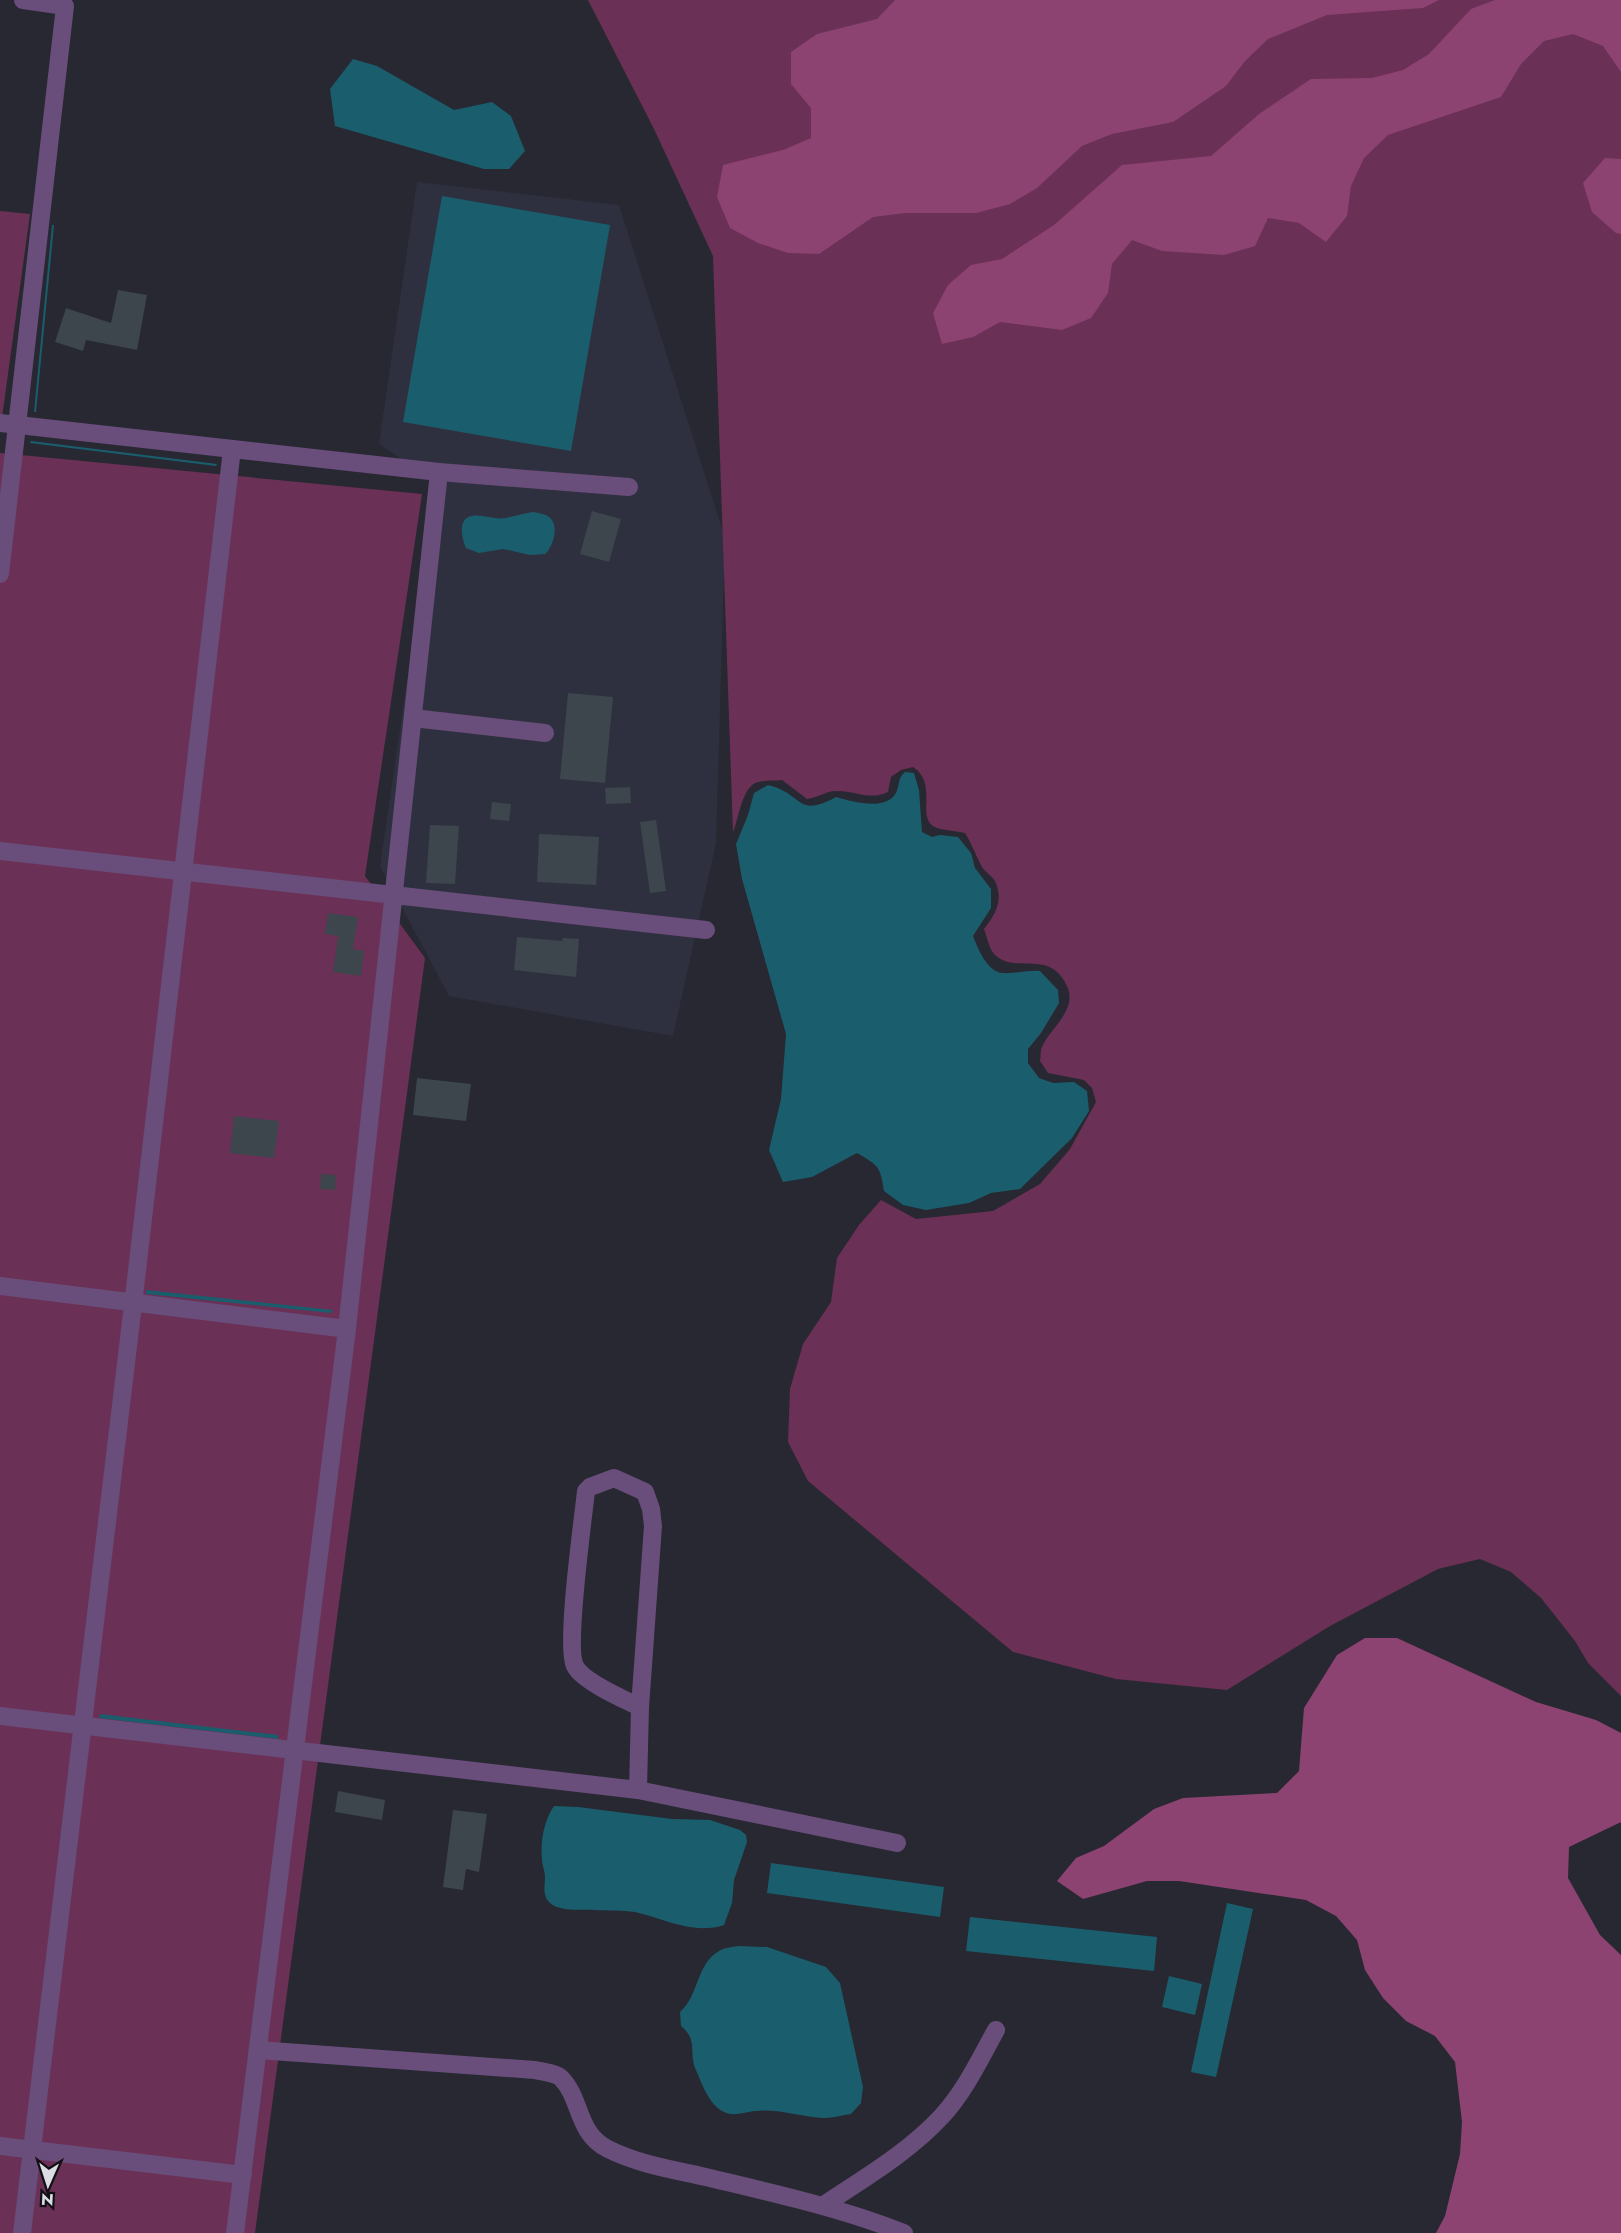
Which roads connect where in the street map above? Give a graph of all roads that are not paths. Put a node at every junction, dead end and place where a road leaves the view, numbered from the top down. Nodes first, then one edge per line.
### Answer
1 (23, 0) edge
2 (8, 424) edge
3 (231, 449) junction
4 (439, 472) junction
5 (629, 488) dead end
6 (0, 574) edge
7 (413, 718) junction
8 (545, 733) dead end
9 (0, 851) edge
10 (183, 872) junction
11 (394, 895) junction
12 (706, 930) dead end
13 (0, 1286) edge
14 (133, 1303) junction
15 (347, 1329) junction
16 (640, 1707) junction
17 (0, 1716) edge
18 (82, 1726) junction
19 (295, 1751) junction
20 (638, 1790) junction
21 (897, 1843) dead end
22 (996, 2030) dead end
23 (258, 2050) junction
24 (0, 2146) edge
25 (32, 2150) junction
26 (243, 2175) junction
27 (824, 2205) junction
28 (22, 2233) edge
29 (235, 2233) edge
30 (904, 2233) edge

1 - 2 street
2 - 3 street
2 - 6 street
3 - 4 street
3 - 10 street
4 - 5 street
4 - 7 street
7 - 8 street
7 - 11 street
9 - 10 street
10 - 11 street
10 - 14 street
11 - 12 street
11 - 15 street
13 - 14 street
14 - 15 street
14 - 18 street
15 - 19 street
16 - 16 street
16 - 20 street
17 - 18 street
18 - 19 street
18 - 25 street
19 - 20 street
19 - 23 street
20 - 21 street
22 - 27 street
23 - 26 street
23 - 27 street
24 - 25 street
25 - 26 street
25 - 28 street
26 - 29 street
27 - 30 street

